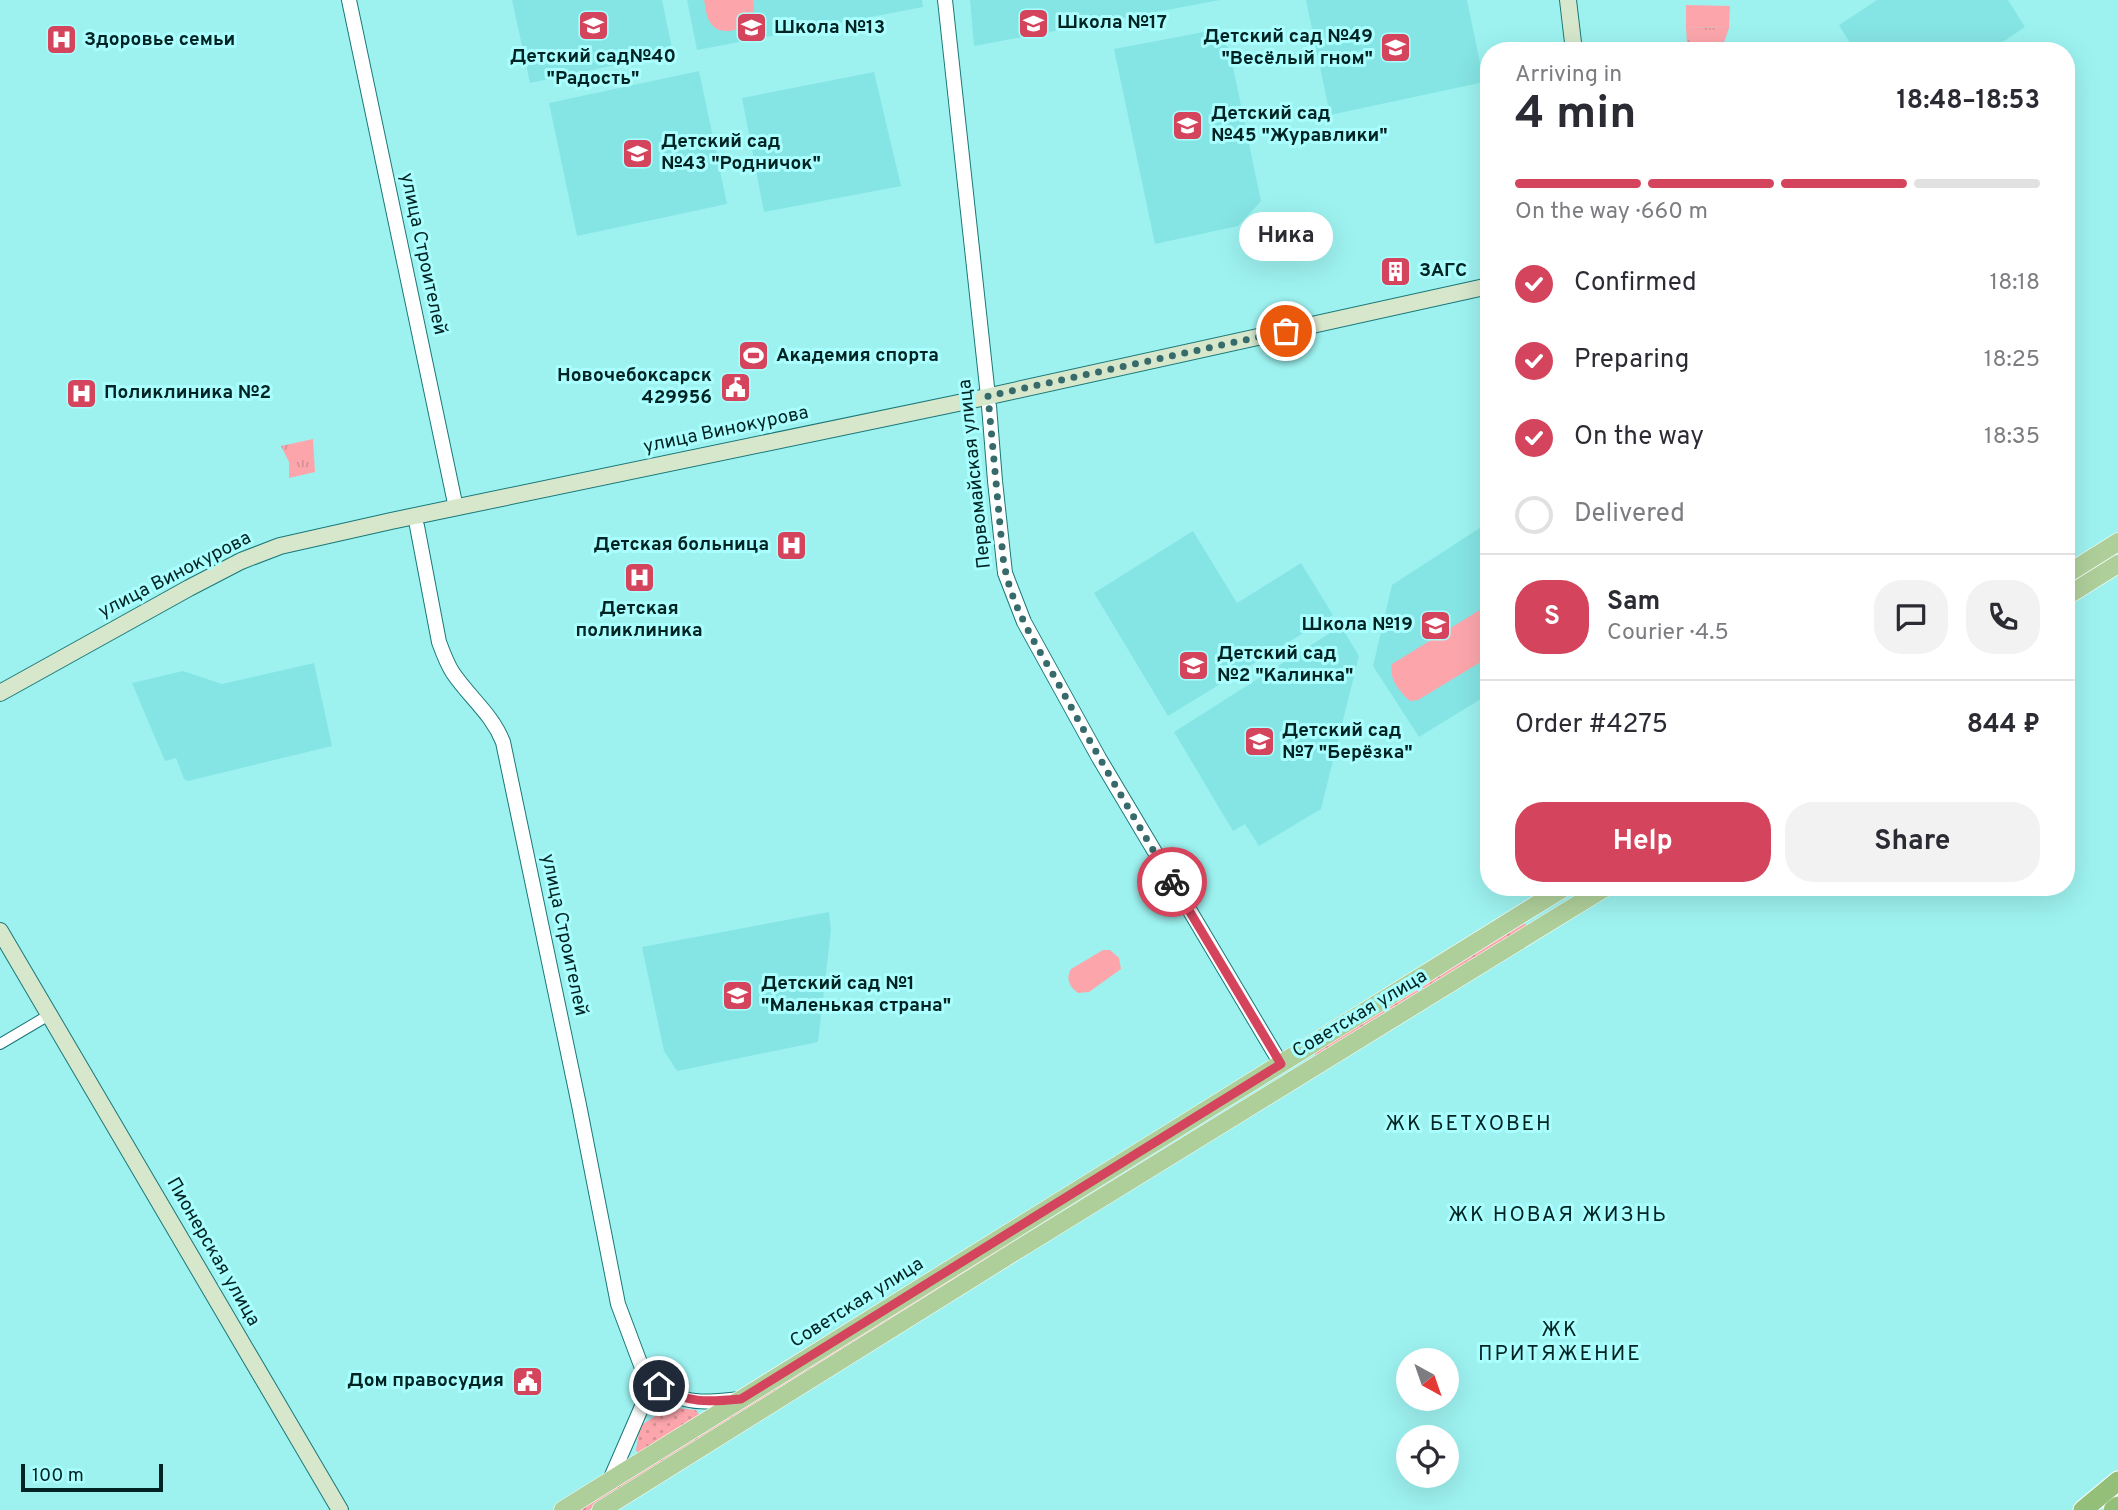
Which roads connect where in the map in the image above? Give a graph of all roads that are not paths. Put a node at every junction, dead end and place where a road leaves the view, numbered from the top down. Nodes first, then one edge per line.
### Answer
1 (349, 0) edge
2 (945, 0) edge
3 (1559, 0) edge
4 (1568, 0) edge
5 (1563, 42) edge
6 (1573, 42) edge
7 (1480, 289) edge
8 (1480, 298) edge
9 (1440, 302) junction
10 (989, 401) junction
11 (457, 512) junction
12 (416, 521) junction
13 (2118, 542) edge
14 (2118, 564) edge
15 (2075, 569) edge
16 (2075, 591) edge
17 (102, 642) junction
18 (0, 693) edge
19 (0, 704) edge
20 (1551, 896) edge
21 (1592, 896) edge
22 (1527, 911) junction
23 (1539, 929) junction
24 (0, 931) edge
25 (50, 1015) junction
26 (0, 1044) edge
27 (1281, 1064) junction
28 (1291, 1081) junction
29 (1012, 1230) junction
30 (1023, 1247) junction
31 (642, 1368) junction
32 (741, 1399) junction
33 (611, 1480) junction
34 (2118, 1481) edge
35 (2118, 1506) edge
36 (340, 1510) edge
37 (563, 1510) edge
38 (601, 1510) edge
39 (2083, 1510) edge
40 (2113, 1510) edge

1 - 11 street, улица Строителей
2 - 10 street, Первомайская улица
3 - 5 main road
4 - 6 main road
7 - 9 main road, улица Винокурова
8 - 9 main road, улица Винокурова
9 - 10 main road, улица Винокурова
10 - 11 main road, улица Винокурова
10 - 27 street, Первомайская улица
11 - 12 main road, улица Винокурова
12 - 17 main road, улица Винокурова
12 - 31 street, улица Строителей
13 - 15 main road
14 - 16 main road
17 - 18 main road, улица Винокурова
17 - 19 main road, улица Винокурова
20 - 22 main road, Советская улица
21 - 23 main road, Советская улица
22 - 23 main road
22 - 27 main road, Советская улица
23 - 28 main road, Советская улица
24 - 25 main road, Пионерская улица
25 - 26 street
25 - 36 main road, Пионерская улица
27 - 28 main road, Первомайская улица
27 - 29 main road, Советская улица
28 - 30 main road, Советская улица
29 - 30 main road
29 - 32 main road, Советская улица
30 - 38 main road, Советская улица
31 - 32 street, улица Строителей
31 - 33 street, улица Строителей
32 - 33 main road, Советская улица
33 - 37 main road, Советская улица
34 - 39 highway
35 - 40 highway

